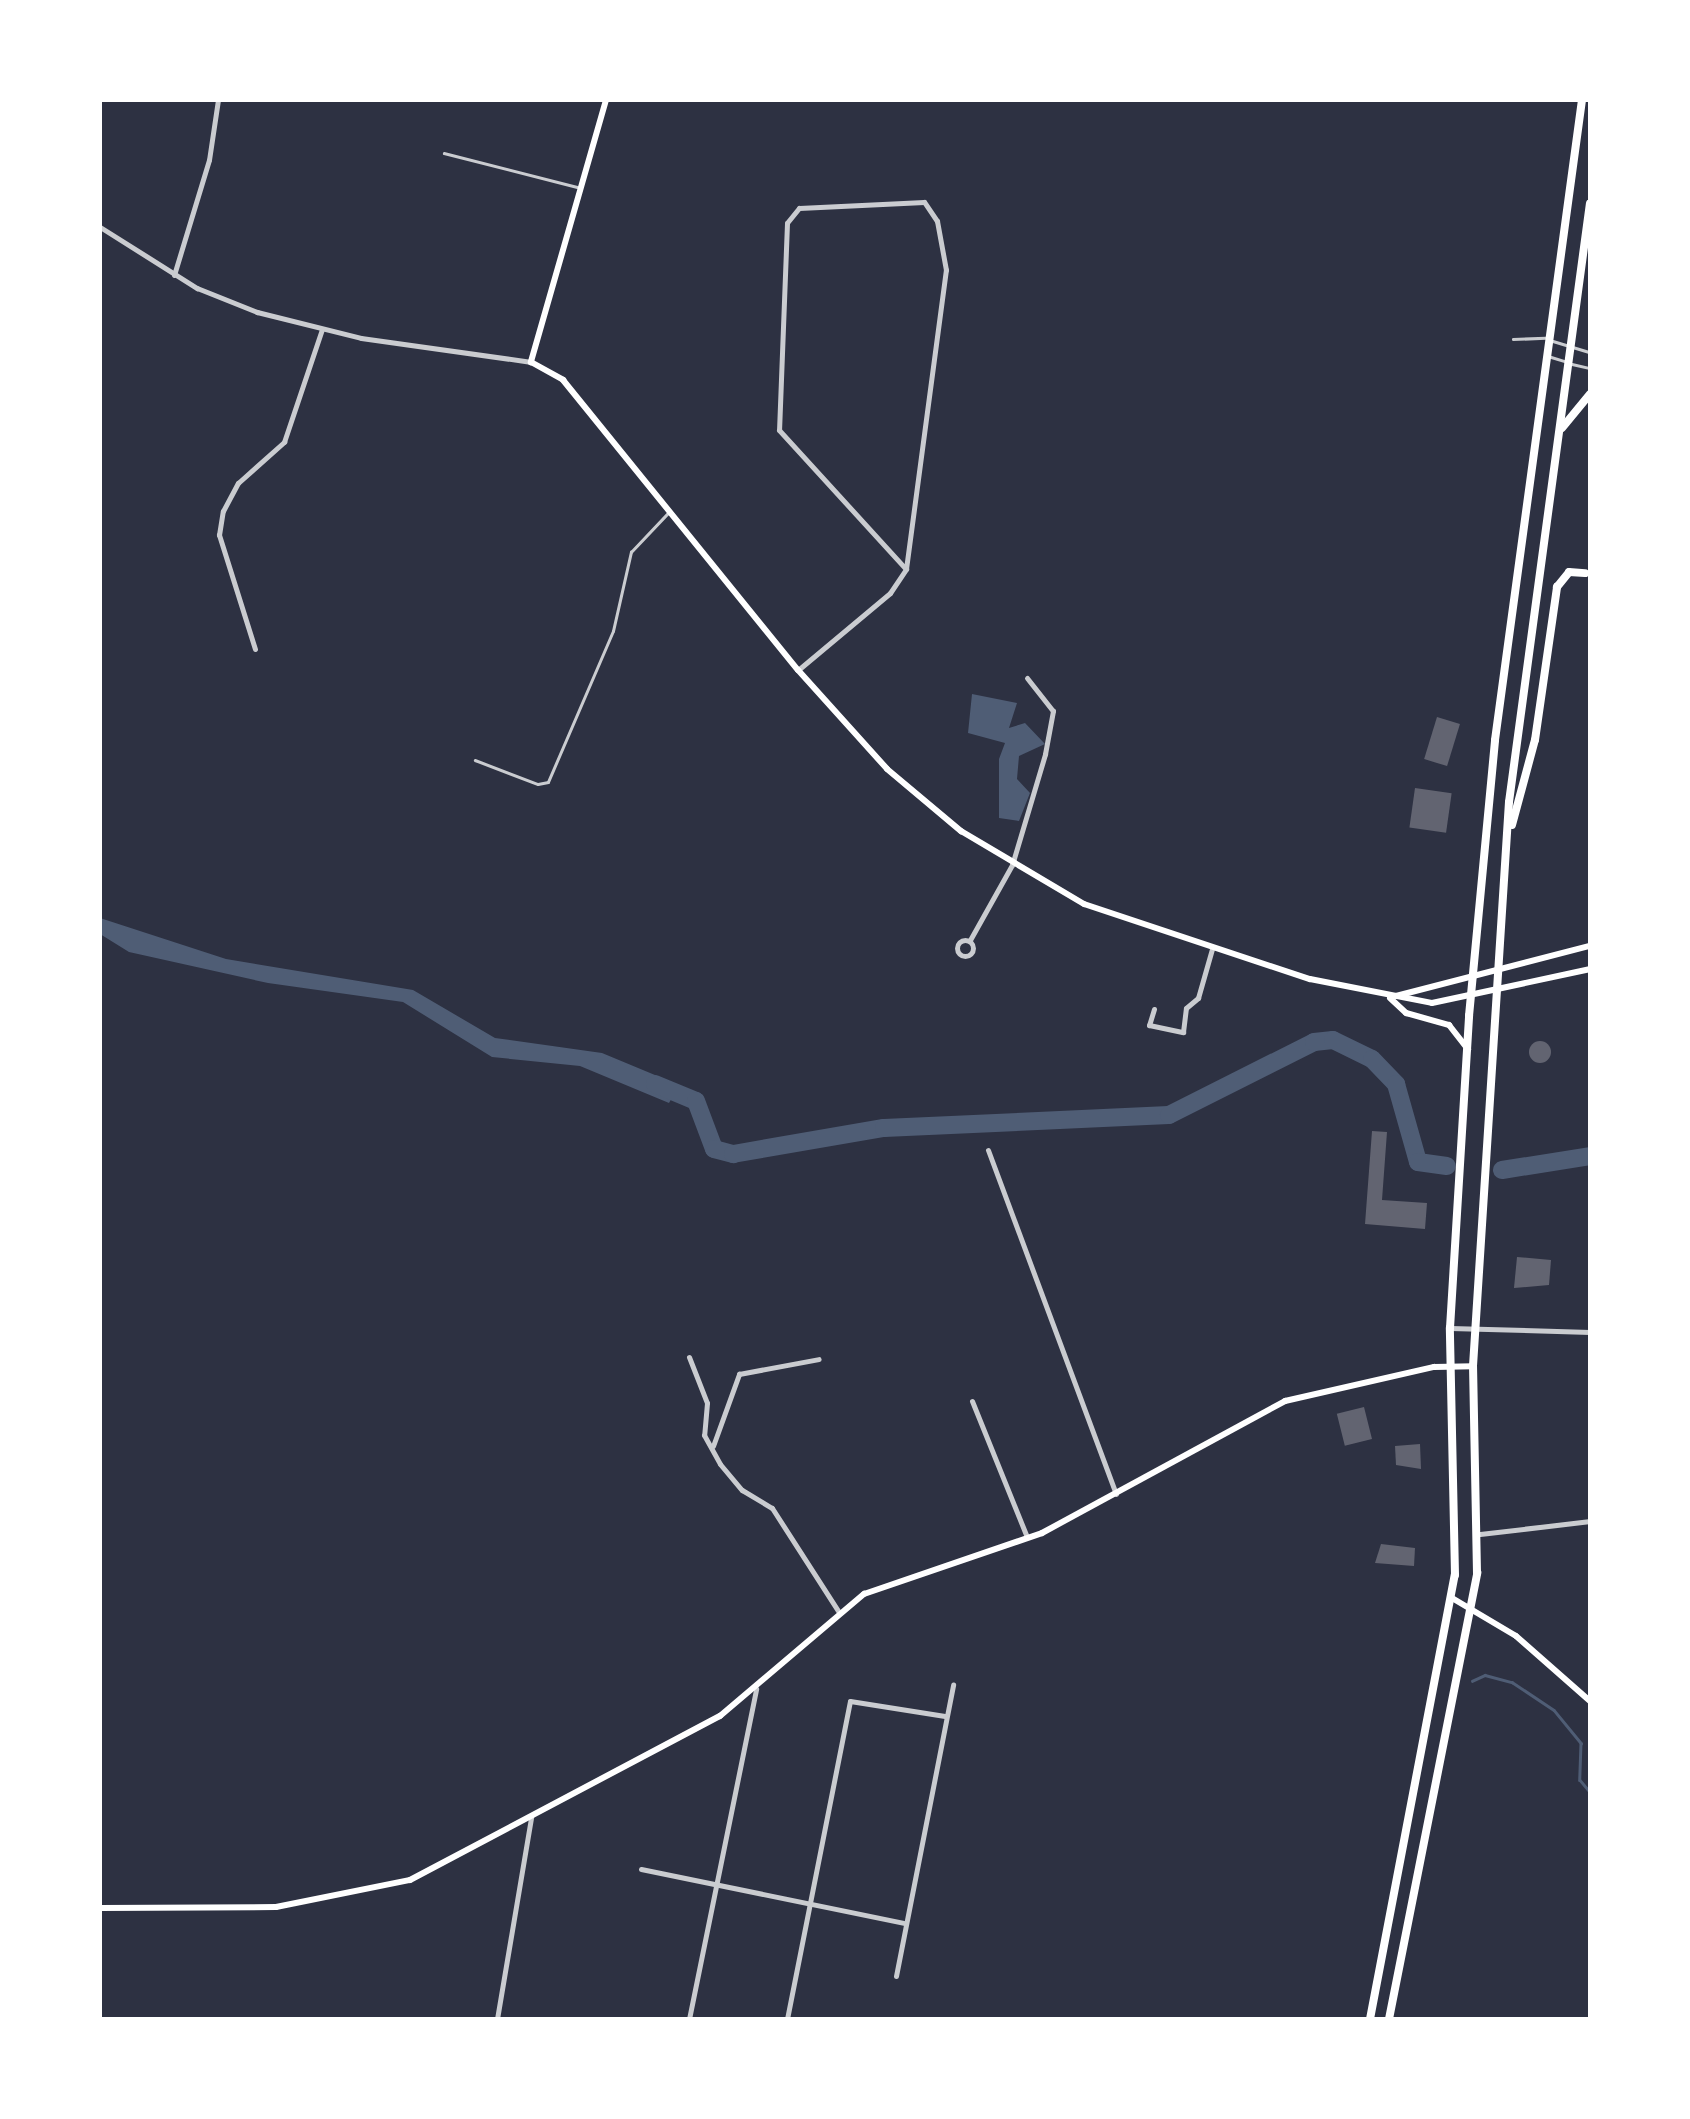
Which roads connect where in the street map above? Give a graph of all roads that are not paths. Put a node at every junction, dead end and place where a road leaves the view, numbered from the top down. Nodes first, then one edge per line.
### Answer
1 (218, 100) edge
2 (606, 100) edge
3 (1582, 100) edge
4 (444, 153) dead end
5 (578, 187) junction
6 (1590, 202) edge
7 (100, 227) edge
8 (1590, 255) edge
9 (174, 276) junction
10 (1580, 285) junction
11 (322, 329) junction
12 (1512, 339) dead end
13 (1550, 340) junction
14 (1571, 348) junction
15 (1590, 352) edge
16 (1548, 356) junction
17 (531, 362) junction
18 (1569, 363) junction
19 (1590, 368) edge
20 (1590, 394) edge
21 (1560, 432) junction
22 (669, 512) junction
23 (906, 569) junction
24 (1585, 573) dead end
25 (255, 648) dead end
26 (798, 670) junction
27 (1027, 678) dead end
28 (475, 760) dead end
29 (1508, 839) junction
30 (1012, 865) junction
31 (970, 940) dead end
32 (1590, 946) edge
33 (1212, 950) junction
34 (1590, 969) edge
35 (1496, 972) junction
36 (1473, 979) junction
37 (1494, 994) junction
38 (1390, 997) junction
39 (1471, 998) junction
40 (1154, 1008) dead end
41 (1468, 1049) junction
42 (988, 1150) dead end
43 (1450, 1328) junction
44 (1476, 1329) junction
45 (1590, 1332) edge
46 (689, 1356) dead end
47 (819, 1359) dead end
48 (1450, 1366) junction
49 (1473, 1366) junction
50 (972, 1401) dead end
51 (713, 1449) junction
52 (1116, 1494) junction
53 (1590, 1521) edge
54 (1480, 1534) junction
55 (1028, 1539) junction
56 (1452, 1598) junction
57 (1471, 1607) junction
58 (838, 1611) junction
59 (954, 1685) dead end
60 (756, 1689) junction
61 (1590, 1701) edge
62 (945, 1716) junction
63 (532, 1814) junction
64 (641, 1869) dead end
65 (718, 1884) junction
66 (811, 1904) junction
67 (100, 1908) edge
68 (904, 1923) junction
69 (896, 1976) dead end
70 (497, 2019) edge
71 (689, 2019) edge
72 (786, 2019) edge
73 (1370, 2019) edge
74 (1389, 2019) edge

1 - 9 street
2 - 5 main road
3 - 13 main road
4 - 5 lane
5 - 17 main road
6 - 10 main road
7 - 9 street
8 - 10 main road
9 - 11 street
10 - 14 main road
11 - 17 street
11 - 25 street
12 - 13 lane
13 - 14 lane
13 - 16 main road
14 - 15 lane
14 - 18 main road
16 - 18 lane
16 - 36 main road
17 - 22 main road
18 - 19 lane
18 - 21 main road
20 - 21 main road
21 - 29 main road
22 - 26 main road
22 - 28 lane
23 - 23 street
23 - 26 street
24 - 29 main road
26 - 30 main road
27 - 30 street
29 - 35 main road
30 - 31 street
30 - 33 main road
32 - 35 main road
33 - 38 main road
33 - 40 street
34 - 37 main road
35 - 36 main road
35 - 37 main road
36 - 38 main road
36 - 39 main road
37 - 39 main road
37 - 44 main road
38 - 39 main road
38 - 41 main road
39 - 41 main road
41 - 43 main road
42 - 52 street
43 - 44 street
43 - 48 main road
44 - 45 street
44 - 49 main road
46 - 51 street
47 - 51 street
48 - 49 main road
48 - 52 main road
48 - 56 main road
49 - 54 main road
50 - 55 street
51 - 58 street
52 - 55 main road
53 - 54 street
54 - 57 main road
55 - 58 main road
56 - 57 main road
56 - 73 main road
57 - 61 main road
57 - 74 main road
58 - 60 main road
59 - 62 street
60 - 63 main road
60 - 65 street
62 - 66 street
62 - 68 street
63 - 67 main road
63 - 70 street
64 - 65 street
65 - 66 street
65 - 71 street
66 - 68 street
66 - 72 street
68 - 69 street

